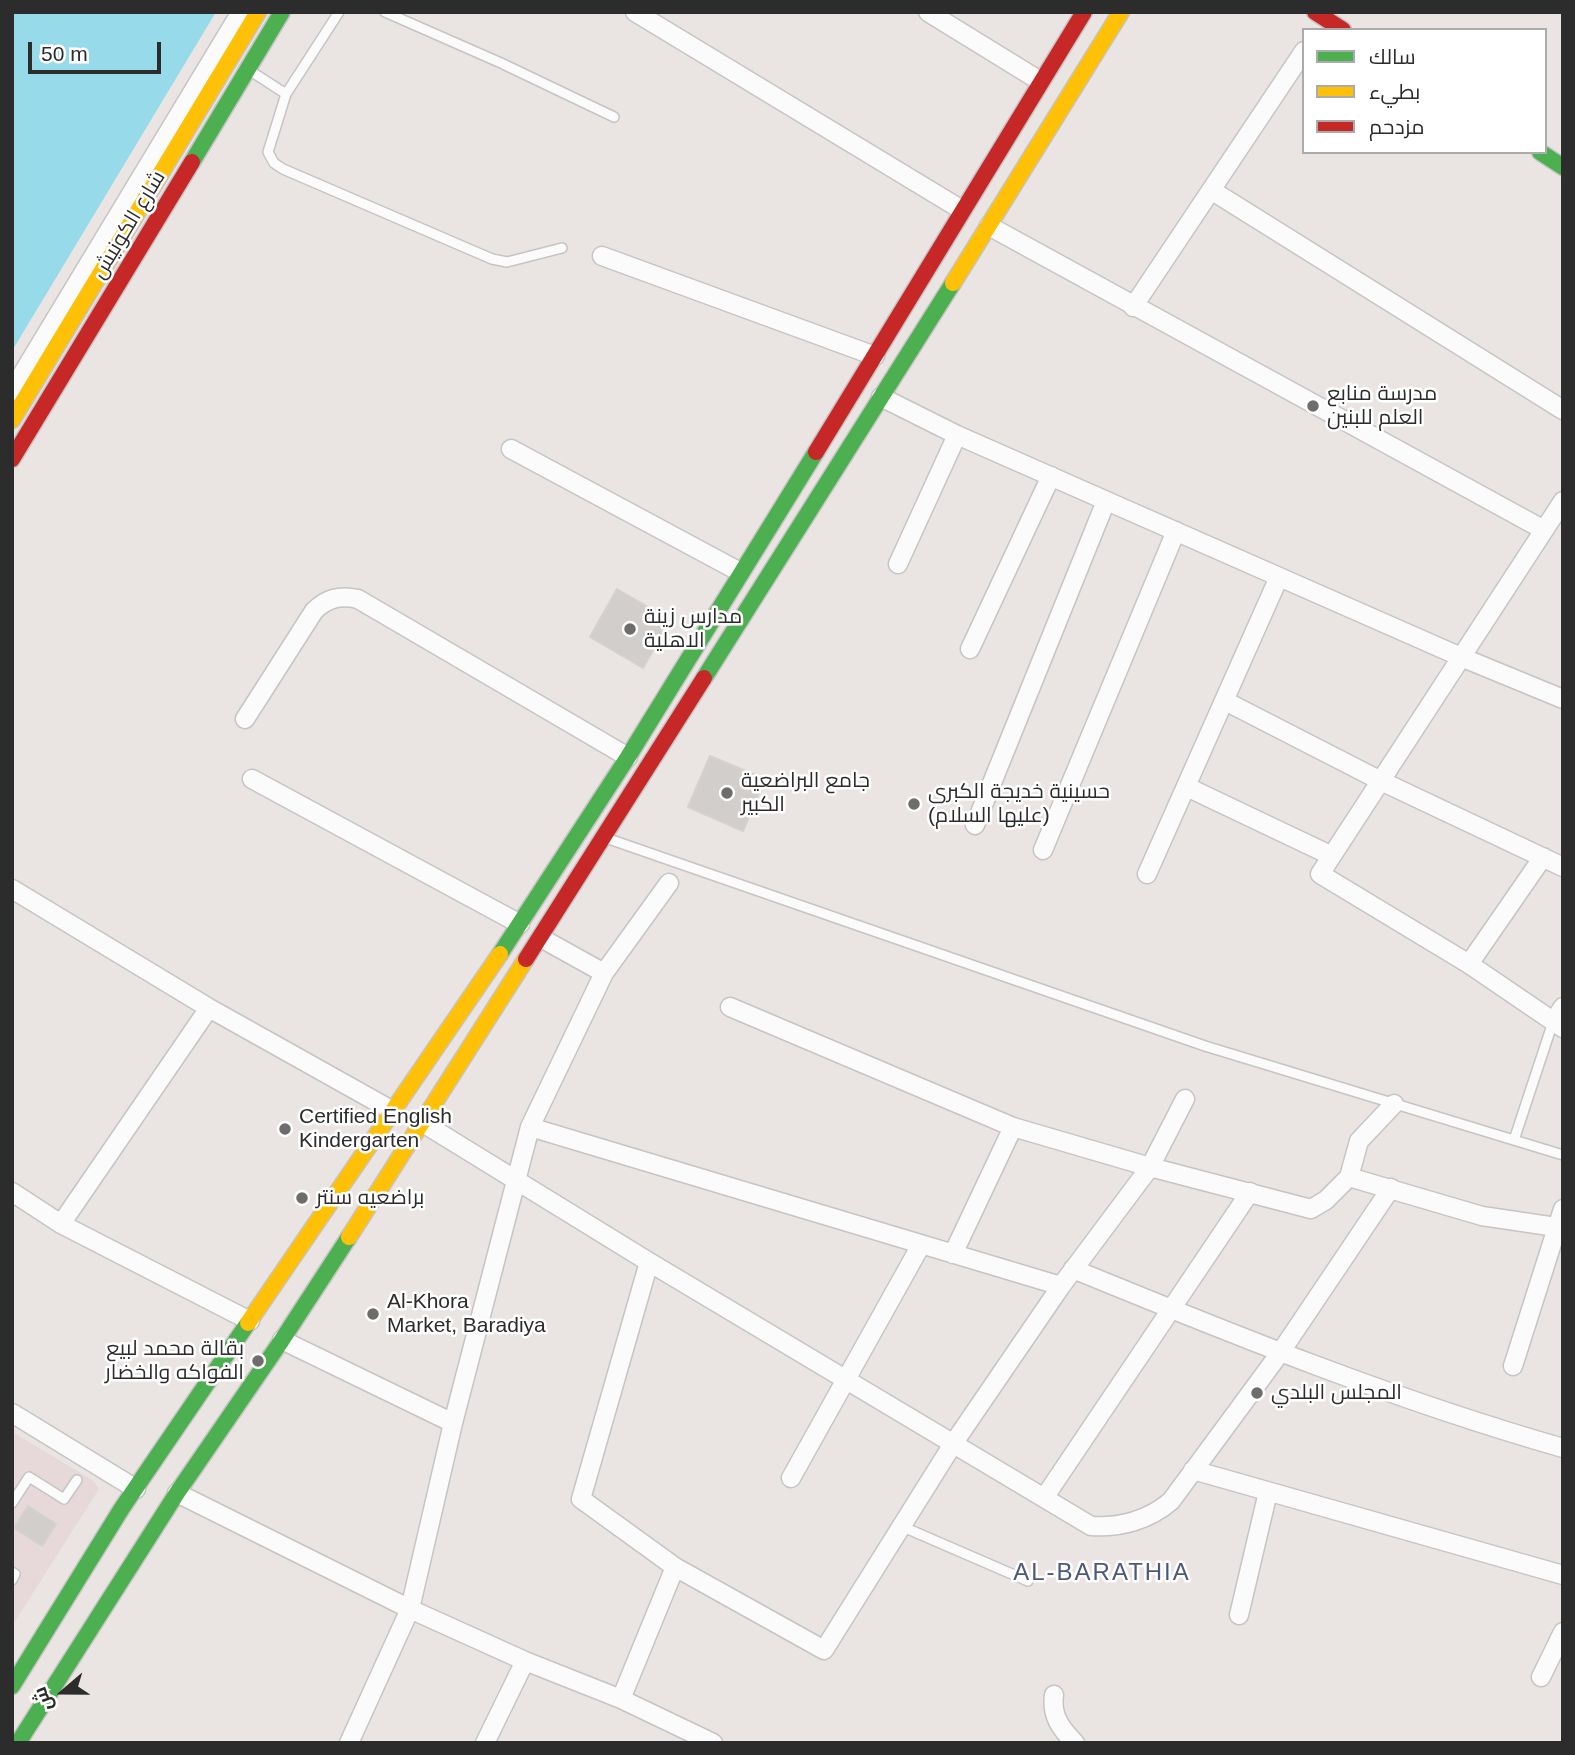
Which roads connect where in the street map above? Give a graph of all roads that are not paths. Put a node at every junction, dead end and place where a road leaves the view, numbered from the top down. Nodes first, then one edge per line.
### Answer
1 (242, 12) edge
2 (258, 12) edge
3 (282, 12) edge
4 (339, 12) edge
5 (384, 12) edge
6 (635, 12) edge
7 (928, 12) edge
8 (1084, 12) edge
9 (1121, 12) edge
10 (1322, 18) edge
11 (1340, 28) edge
12 (1302, 54) edge
13 (231, 57) junction
14 (248, 69) junction
15 (1040, 81) junction
16 (286, 94) junction
17 (614, 117) dead end
18 (1543, 154) edge
19 (1563, 167) edge
20 (1211, 190) junction
21 (962, 210) junction
22 (989, 226) junction
23 (562, 248) dead end
24 (601, 256) dead end
25 (1133, 307) junction
26 (875, 356) junction
27 (12, 391) edge
28 (881, 397) junction
29 (1563, 410) edge
30 (12, 420) edge
31 (957, 435) junction
32 (511, 449) dead end
33 (12, 459) edge
34 (1051, 476) junction
35 (1106, 500) junction
36 (1563, 501) edge
37 (1544, 530) junction
38 (1176, 531) junction
39 (898, 564) dead end
40 (740, 572) junction
41 (1279, 577) junction
42 (970, 649) dead end
43 (1461, 657) junction
44 (1563, 699) edge
45 (1224, 701) junction
46 (246, 719) dead end
47 (628, 757) junction
48 (252, 779) dead end
49 (1381, 781) junction
50 (1187, 787) junction
51 (975, 825) dead end
52 (604, 838) junction
53 (1043, 850) dead end
54 (1332, 856) junction
55 (1543, 857) junction
56 (1563, 867) edge
57 (1147, 874) dead end
58 (668, 883) dead end
59 (12, 889) edge
60 (520, 924) junction
61 (541, 938) junction
62 (1469, 964) junction
63 (604, 972) junction
64 (730, 1007) dead end
65 (209, 1008) junction
66 (1560, 1019) edge
67 (1185, 1099) dead end
68 (1394, 1104) junction
69 (393, 1111) junction
70 (423, 1123) junction
71 (530, 1127) junction
72 (1013, 1127) junction
73 (1514, 1140) junction
74 (1563, 1155) edge
75 (1150, 1167) junction
76 (1349, 1177) junction
77 (515, 1180) junction
78 (1391, 1188) junction
79 (12, 1192) edge
80 (1250, 1192) junction
81 (1563, 1209) edge
82 (61, 1224) junction
83 (1559, 1227) edge
84 (921, 1245) junction
85 (953, 1254) junction
86 (649, 1262) junction
87 (1073, 1269) junction
88 (1061, 1286) junction
89 (1170, 1308) junction
90 (250, 1321) junction
91 (282, 1340) junction
92 (1280, 1353) junction
93 (1513, 1366) dead end
94 (846, 1380) junction
95 (214, 1408) junction
96 (12, 1413) edge
97 (453, 1423) junction
98 (953, 1444) junction
99 (1563, 1448) edge
100 (1193, 1470) junction
101 (791, 1478) dead end
102 (77, 1480) dead end
103 (136, 1489) junction
104 (1268, 1492) junction
105 (177, 1493) junction
106 (1044, 1498) junction
107 (12, 1503) edge
108 (901, 1526) junction
109 (675, 1567) junction
110 (12, 1573) edge
111 (1563, 1575) edge
112 (12, 1580) edge
113 (1028, 1581) dead end
114 (410, 1609) junction
115 (1239, 1615) dead end
116 (1563, 1632) edge
117 (525, 1661) junction
118 (1541, 1677) dead end
119 (12, 1686) edge
120 (1054, 1695) dead end
121 (621, 1699) junction
122 (18, 1743) edge
123 (349, 1743) edge
124 (485, 1743) edge
125 (713, 1743) edge
126 (1075, 1743) edge

1 - 27 street
2 - 13 main road, شارع الكونيش
3 - 14 main road, شارع الكونيش
4 - 16 lane
5 - 17 lane
6 - 21 street
7 - 15 street
8 - 15 main road
9 - 22 main road
10 - 11 main road
12 - 20 street
13 - 14 lane
13 - 30 main road, شارع الكونيش
14 - 16 lane
14 - 33 main road, شارع الكونيش
15 - 21 main road
16 - 23 lane
18 - 19 main road
20 - 25 street
20 - 29 street
21 - 22 main road
21 - 26 main road
22 - 25 street
22 - 28 main road
24 - 26 street
25 - 37 street
26 - 40 main road
28 - 31 street
28 - 52 main road
31 - 34 street
31 - 39 street
32 - 40 street
34 - 35 street
34 - 42 street
35 - 38 street
35 - 51 street
36 - 37 street
37 - 43 street
38 - 41 street
38 - 53 street
40 - 47 main road
41 - 43 street
41 - 45 street
43 - 44 street
43 - 49 street
45 - 49 street
45 - 50 street
46 - 47 street
47 - 60 main road
48 - 60 street
49 - 54 street
49 - 55 street
50 - 54 street
50 - 57 street
52 - 61 main road
52 - 68 lane
54 - 62 street
55 - 56 street
55 - 62 street
58 - 63 street
59 - 65 street
60 - 69 main road
61 - 63 street
61 - 70 main road
62 - 66 street
63 - 71 street
64 - 72 street
65 - 69 street
65 - 82 street
66 - 73 lane
67 - 75 street
68 - 73 lane
68 - 76 street
69 - 90 main road
70 - 77 street
70 - 91 main road
71 - 77 street
71 - 84 street
72 - 75 street
72 - 85 street
73 - 74 lane
75 - 80 street
75 - 87 street
76 - 78 street
76 - 80 street
77 - 86 street
77 - 97 street
78 - 83 street
78 - 92 street
79 - 82 street
80 - 89 street
81 - 83 street
82 - 90 street
83 - 93 street
84 - 85 street
84 - 94 street
85 - 88 street
86 - 94 street
86 - 109 street
87 - 88 street
87 - 89 street
88 - 98 street
89 - 92 street
89 - 106 street
90 - 95 main road
91 - 95 main road
91 - 97 street
92 - 99 street
92 - 100 street
94 - 98 street
94 - 101 street
95 - 103 main road
95 - 105 main road
96 - 103 street
97 - 114 street
98 - 106 street
98 - 108 street
100 - 104 street
100 - 106 street
102 - 107 lane
103 - 119 main road
104 - 111 street
104 - 115 street
105 - 114 street
105 - 122 main road
108 - 109 street
108 - 113 lane
109 - 121 street
110 - 112 lane
114 - 117 street
114 - 123 street
116 - 118 street
117 - 121 street
117 - 124 street
120 - 126 street
121 - 125 street

